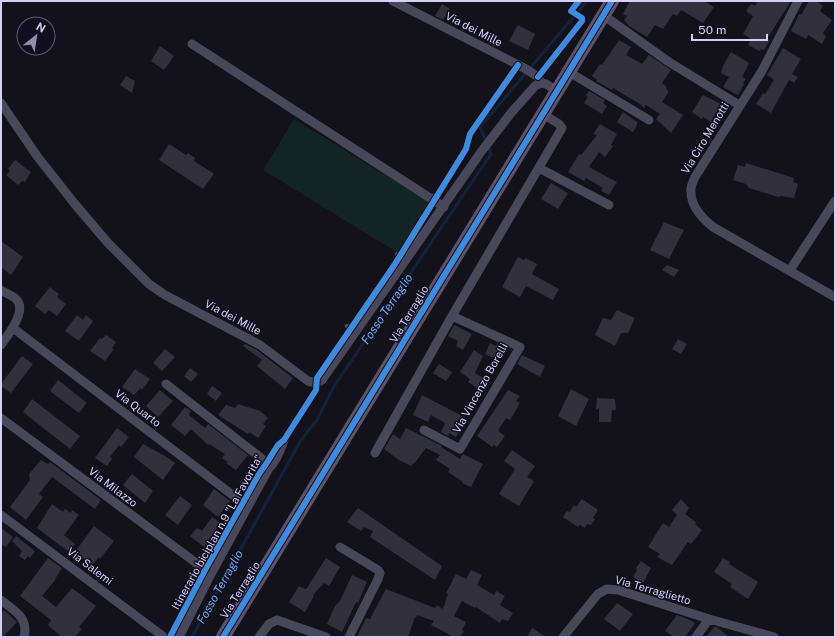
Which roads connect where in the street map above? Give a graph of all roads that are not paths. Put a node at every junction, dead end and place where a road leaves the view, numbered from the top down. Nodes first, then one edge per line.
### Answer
1 (393, 1) edge
2 (612, 1) edge
3 (798, 1) edge
4 (603, 15) junction
5 (192, 44) dead end
6 (569, 72) junction
7 (541, 83) junction
8 (557, 91) junction
9 (1, 103) edge
10 (739, 105) junction
11 (543, 114) junction
12 (649, 120) dead end
13 (539, 168) junction
14 (835, 201) edge
15 (609, 205) dead end
16 (444, 207) junction
17 (397, 254) dead end
18 (406, 260) junction
19 (790, 270) junction
20 (1, 290) edge
21 (835, 297) edge
22 (452, 316) junction
23 (347, 326) dead end
24 (13, 328) junction
25 (356, 332) junction
26 (1, 345) edge
27 (166, 384) dead end
28 (1, 418) edge
29 (424, 430) dead end
30 (284, 440) dead end
31 (375, 453) dead end
32 (269, 468) junction
33 (247, 508) junction
34 (1, 515) edge
35 (340, 548) dead end
36 (211, 574) junction
37 (1, 600) edge
38 (709, 619) junction
39 (24, 637) edge
40 (164, 637) edge
41 (179, 637) edge
42 (223, 637) edge
43 (259, 637) edge
44 (326, 637) edge
45 (349, 637) edge
46 (563, 637) edge
47 (696, 637) edge
48 (774, 637) edge

1 - 7 street, Via dei Mille
2 - 4 main road, Via Terraglio
3 - 10 street, Via Ciro Menotti
4 - 6 main road, Via Terraglio
4 - 10 street
5 - 16 street
6 - 8 main road, Via Terraglio
6 - 12 street
7 - 8 street, Via dei Mille
7 - 16 street, Via dei Mille
8 - 11 main road, Via Terraglio
9 - 25 street, Via dei Mille
10 - 19 street, Via Ciro Menotti
11 - 13 street
11 - 42 main road, Via Terraglio
13 - 15 street
13 - 22 street
14 - 19 street
16 - 18 street, Via dei Mille
17 - 18 lane
18 - 25 street, Via dei Mille
19 - 21 street, Via Ciro Menotti
20 - 24 street
22 - 29 street, Via Vincenzo Borelli
22 - 31 street
23 - 25 lane
24 - 26 street
24 - 33 street, Via Quarto
27 - 32 street
28 - 36 street, Via Milazzo
30 - 32 street
32 - 33 street
33 - 36 street
34 - 40 street, Via Salemi
35 - 45 street
36 - 41 street
37 - 39 street
38 - 46 street, Via Terraglietto
38 - 47 street
38 - 48 street, Via Terraglietto
43 - 44 street

